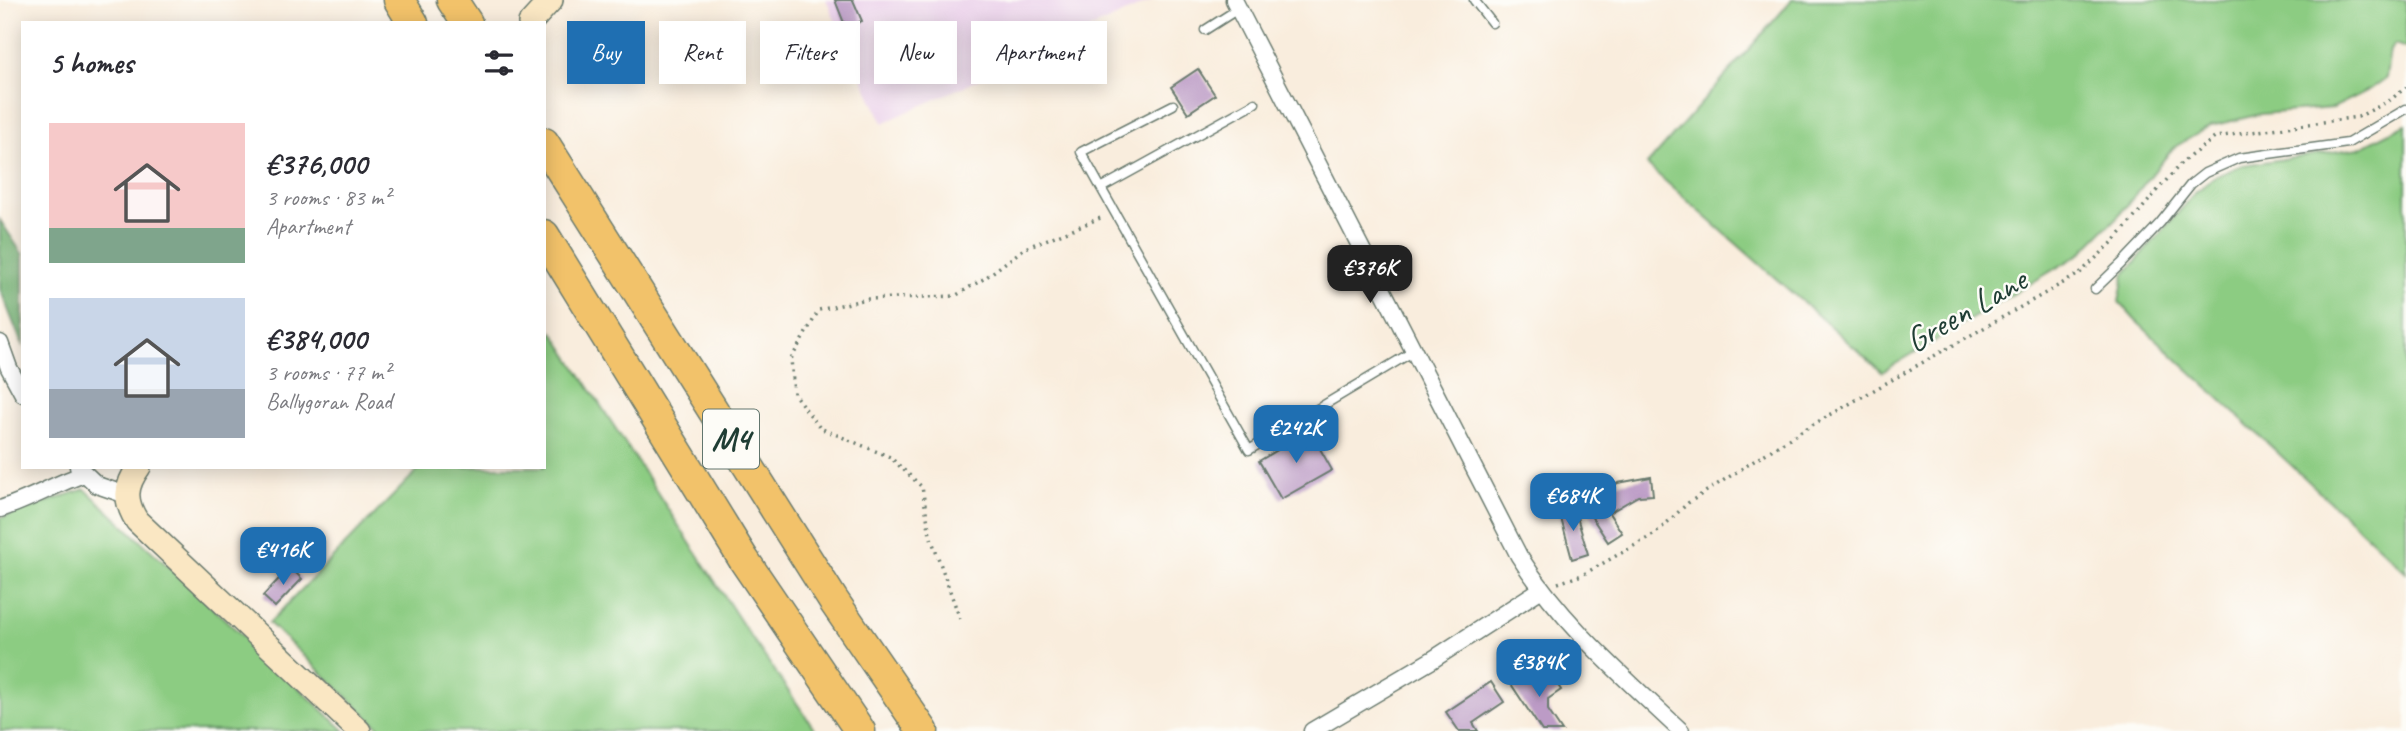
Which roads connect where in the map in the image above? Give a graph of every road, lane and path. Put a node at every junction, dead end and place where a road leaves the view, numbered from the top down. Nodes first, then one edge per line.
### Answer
1 (399, 0) edge
2 (452, 0) edge
3 (551, 0) edge
4 (1474, 0) edge
5 (1236, 4) edge
6 (412, 21) edge
7 (466, 21) edge
8 (532, 21) edge
9 (1492, 23) dead end
10 (1205, 30) dead end
11 (2406, 87) edge
12 (1255, 103) dead end
13 (1173, 105) dead end
14 (2406, 109) edge
15 (546, 146) edge
16 (1101, 188) junction
17 (1115, 212) junction
18 (546, 238) edge
19 (2095, 289) dead end
20 (0, 343) edge
21 (1414, 351) junction
22 (21, 390) edge
23 (138, 469) edge
24 (81, 471) edge
25 (126, 495) junction
26 (0, 509) edge
27 (1540, 590) junction
28 (960, 619) dead end
29 (359, 731) edge
30 (860, 731) edge
31 (923, 731) edge
32 (1312, 731) edge
33 (1681, 731) edge

1 - 6 highway
2 - 7 highway
3 - 8 main road
4 - 9 lane
5 - 10 lane
5 - 21 street
11 - 27 path, Green Lane
12 - 16 lane
13 - 16 lane
14 - 19 lane
15 - 31 highway, M4
16 - 17 lane
17 - 21 lane
17 - 28 path
18 - 30 highway, M4
20 - 22 street
21 - 27 street
23 - 25 main road
24 - 25 street
24 - 26 street
25 - 29 main road
27 - 32 street
27 - 33 street

